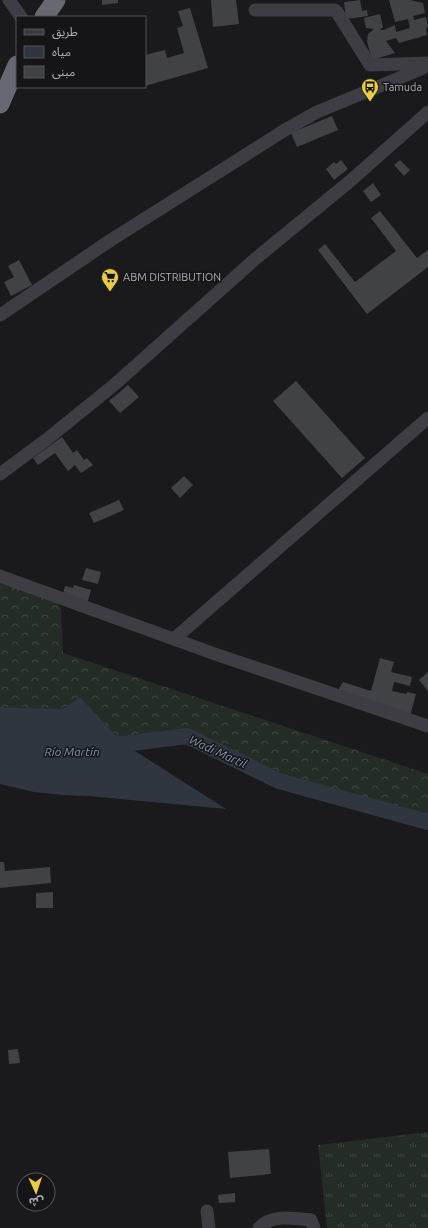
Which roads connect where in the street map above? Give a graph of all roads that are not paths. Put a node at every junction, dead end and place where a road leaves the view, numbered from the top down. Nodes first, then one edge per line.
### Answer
1 (9, 0) edge
2 (56, 0) edge
3 (254, 10) dead end
4 (20, 16) edge
5 (45, 16) edge
6 (428, 64) edge
7 (9, 71) edge
8 (0, 104) edge
9 (428, 112) edge
10 (0, 315) edge
11 (428, 418) edge
12 (0, 474) edge
13 (0, 576) edge
14 (174, 639) junction
15 (427, 724) edge
16 (207, 1212) dead end
17 (209, 1228) edge
18 (259, 1228) edge
19 (314, 1228) edge

1 - 4 street
2 - 5 highway
3 - 6 street
6 - 10 street
7 - 8 highway
9 - 12 street
11 - 14 street
13 - 14 street
14 - 15 street
16 - 17 street
18 - 19 street

